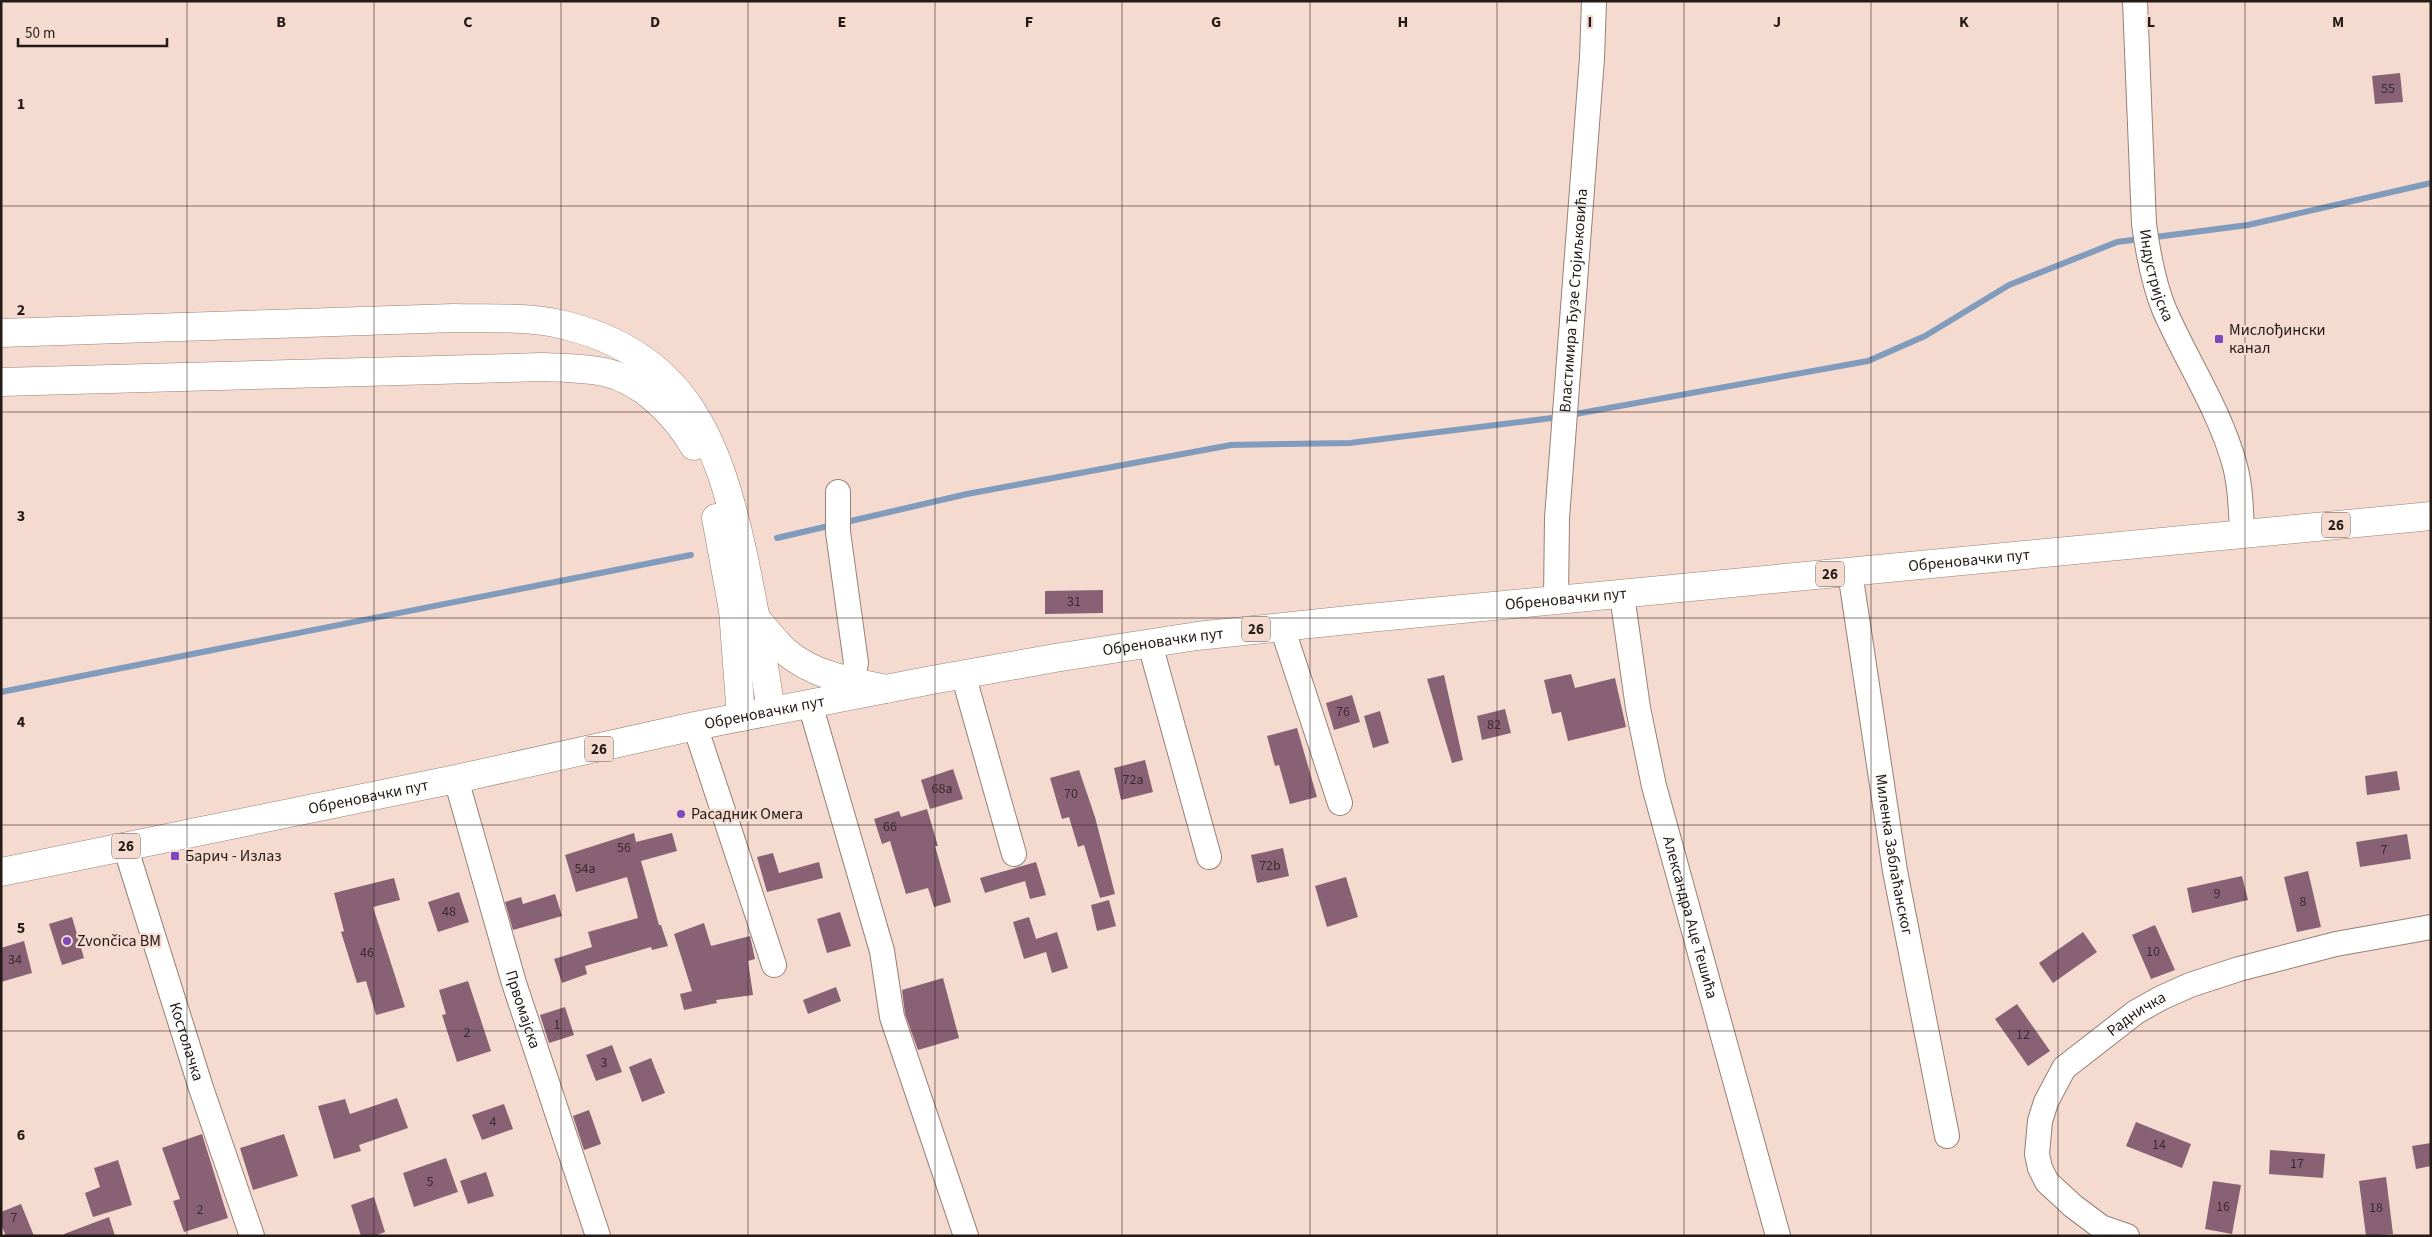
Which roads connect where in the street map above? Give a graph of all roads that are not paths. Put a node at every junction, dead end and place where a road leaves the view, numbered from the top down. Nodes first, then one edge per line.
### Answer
1 (1594, 1) edge
2 (2135, 1) edge
3 (1, 333) edge
4 (1, 382) edge
5 (838, 511) dead end
6 (2431, 516) edge
7 (2242, 534) junction
8 (1850, 572) junction
9 (1622, 595) junction
10 (1556, 600) junction
11 (756, 618) junction
12 (1282, 626) junction
13 (1150, 644) junction
14 (962, 674) junction
15 (852, 682) junction
16 (886, 689) junction
17 (810, 704) junction
18 (771, 711) junction
19 (741, 718) junction
20 (695, 726) junction
21 (456, 779) junction
22 (1340, 804) dead end
23 (125, 846) junction
24 (1014, 854) dead end
25 (1209, 857) dead end
26 (1, 872) edge
27 (2431, 927) edge
28 (774, 965) dead end
29 (1947, 1136) dead end
30 (252, 1236) edge
31 (598, 1236) edge
32 (966, 1236) edge
33 (1778, 1236) edge
34 (2127, 1236) edge

1 - 10 street, Властимира Ђузе Стојиљковића
2 - 7 street, Индустријска
3 - 11 main road
4 - 19 main road
5 - 15 street
6 - 7 main road, Обреновачки пут / 26
7 - 8 main road, Обреновачки пут / 26
8 - 9 main road, Обреновачки пут / 26
8 - 29 street, Миленка Заблаћанског
9 - 10 main road, Обреновачки пут / 26
9 - 33 street, Александра Аце Тешића
10 - 12 main road, Обреновачки пут / 26
11 - 15 main road
11 - 18 main road
12 - 13 main road, Обреновачки пут / 26
12 - 22 street
13 - 14 main road, Обреновачки пут / 26
13 - 25 street
14 - 16 main road, Обреновачки пут / 26
14 - 24 street
15 - 16 main road
16 - 17 main road, Обреновачки пут / 26
17 - 18 main road, Обреновачки пут / 26
17 - 32 street
18 - 19 main road, Обреновачки пут / 26
19 - 20 main road, Обреновачки пут / 26
20 - 21 main road, Обреновачки пут / 26
20 - 28 street
21 - 23 main road, Обреновачки пут / 26
21 - 31 street, Првомајска
23 - 26 main road, Обреновачки пут / 26
23 - 30 street, Костолачка
27 - 34 street, Радничка

